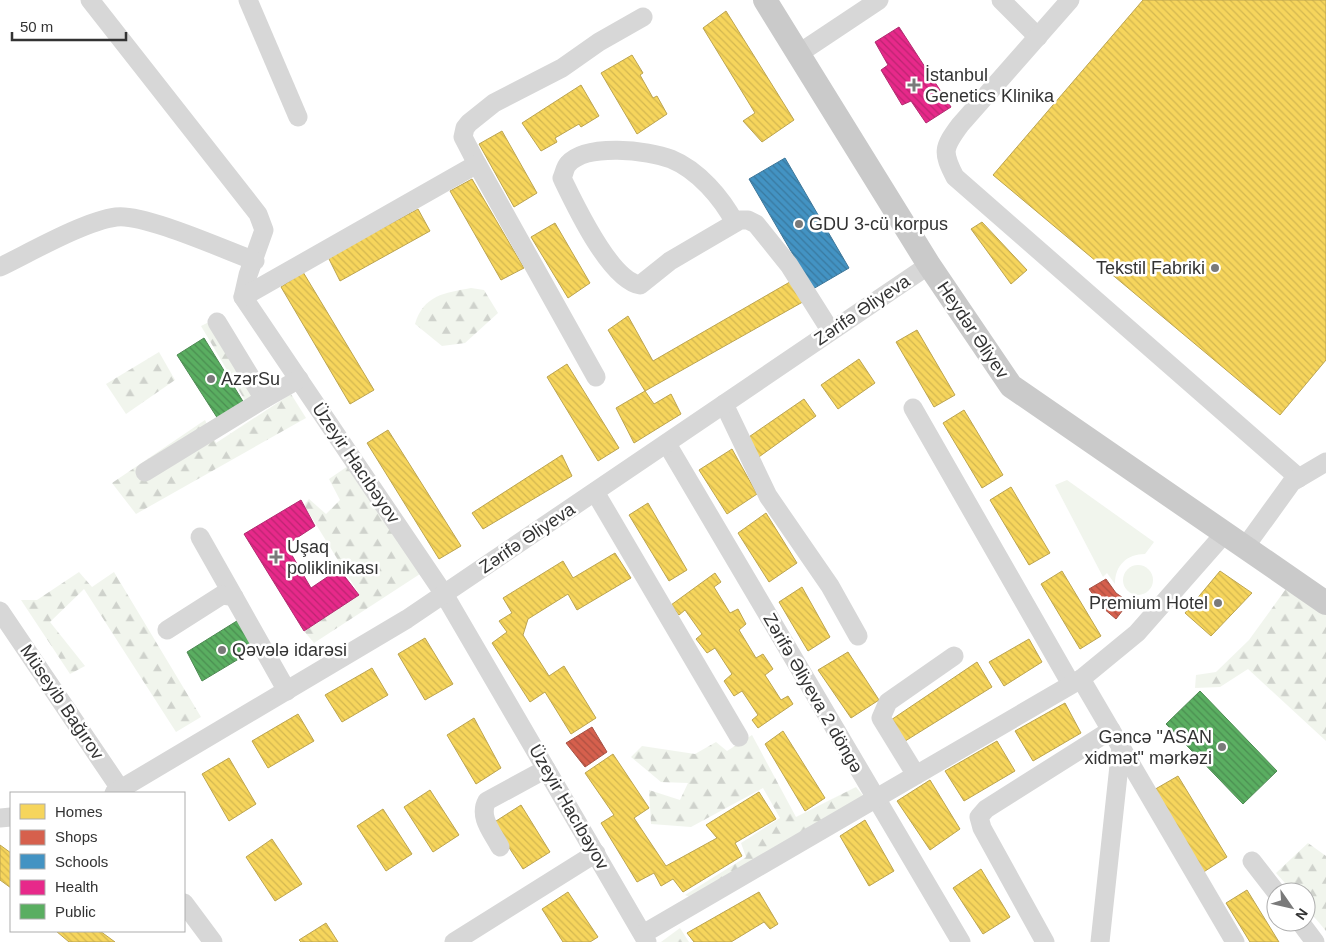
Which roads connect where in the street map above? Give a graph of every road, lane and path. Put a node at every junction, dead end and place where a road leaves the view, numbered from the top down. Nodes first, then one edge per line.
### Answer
1 (90, 0) edge
2 (248, 0) edge
3 (765, 0) edge
4 (879, 0) edge
5 (1001, 0) edge
6 (1070, 0) edge
7 (643, 17) dead end
8 (1038, 37) junction
9 (798, 54) junction
10 (298, 117) dead end
11 (477, 164) junction
12 (735, 223) junction
13 (255, 261) junction
14 (929, 265) junction
15 (0, 267) edge
16 (243, 298) junction
17 (217, 322) dead end
18 (830, 330) junction
19 (596, 377) dead end
20 (298, 379) junction
21 (264, 399) junction
22 (724, 404) junction
23 (913, 408) dead end
24 (667, 444) junction
25 (1326, 462) edge
26 (145, 472) dead end
27 (1299, 478) junction
28 (595, 492) junction
29 (1225, 534) junction
30 (200, 537) dead end
31 (1245, 547) junction
32 (444, 594) junction
33 (234, 597) junction
34 (1326, 603) edge
35 (0, 611) edge
36 (167, 630) dead end
37 (858, 636) dead end
38 (954, 656) dead end
39 (1076, 682) junction
40 (287, 691) junction
41 (1111, 730) junction
42 (739, 737) dead end
43 (1121, 747) junction
44 (546, 769) junction
45 (916, 776) junction
46 (119, 792) edge
47 (875, 799) junction
48 (500, 847) dead end
49 (596, 853) junction
50 (1252, 861) dead end
51 (1268, 882) edge
52 (185, 904) edge
53 (645, 938) edge
54 (213, 942) edge
55 (454, 942) edge
56 (961, 942) edge
57 (1045, 942) edge
58 (1100, 942) edge
59 (1235, 942) edge

1 - 13 street
2 - 10 street
3 - 9 main road, Heydər Əliyev
4 - 9 street
5 - 8 street
6 - 8 street
7 - 11 street
8 - 27 street
9 - 14 main road, Heydər Əliyev
11 - 16 street
11 - 19 street
12 - 12 street
12 - 18 street
13 - 15 street
13 - 16 street
14 - 18 street, Zərifə Əliyeva
14 - 29 main road, Heydər Əliyev
16 - 20 street, Üzeyir Hacıbəyov
17 - 21 street
18 - 22 street, Zərifə Əliyeva
20 - 21 street
20 - 32 street, Üzeyir Hacıbəyov
21 - 26 street
22 - 24 street, Zərifə Əliyeva
22 - 37 street
23 - 39 street
24 - 28 street, Zərifə Əliyeva
24 - 47 street, Zərifə Əliyeva 2 döngə
25 - 27 street
27 - 31 street
28 - 32 street, Zərifə Əliyeva
28 - 42 street
29 - 31 main road, Heydər Əliyev
29 - 39 street
30 - 33 street
31 - 34 main road, Heydər Əliyev
32 - 40 street, Zərifə Əliyeva
32 - 44 street, Üzeyir Hacıbəyov
33 - 36 street
33 - 40 street
35 - 46 street, Müseyib Bağırov
38 - 45 street
39 - 41 street
39 - 45 street
40 - 46 street, Zərifə Əliyeva
41 - 43 street
41 - 57 street
43 - 58 street
43 - 59 street
44 - 48 street
44 - 49 street, Üzeyir Hacıbəyov
45 - 47 street
47 - 53 street
47 - 56 street, Zərifə Əliyeva 2 döngə
49 - 53 street, Üzeyir Hacıbəyov
49 - 55 street
50 - 51 street
52 - 54 street

